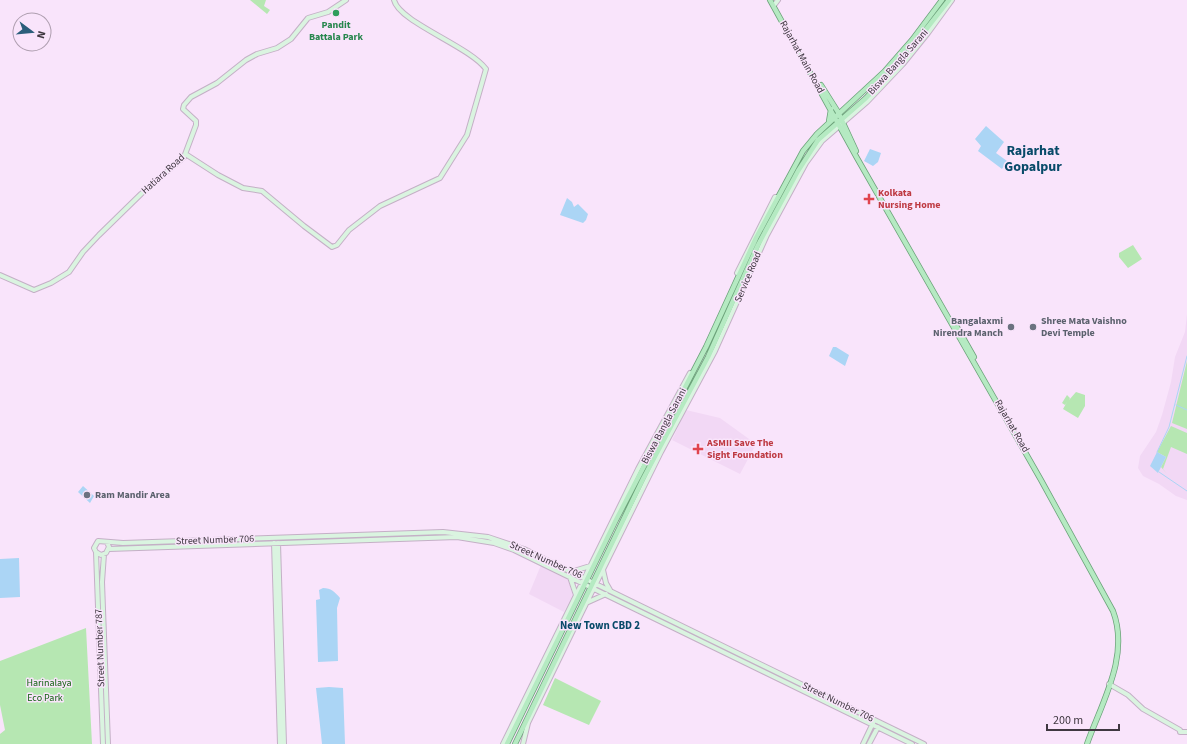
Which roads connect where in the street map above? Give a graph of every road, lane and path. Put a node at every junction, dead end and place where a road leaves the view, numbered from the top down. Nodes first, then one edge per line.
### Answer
1 (346, 0) edge
2 (394, 0) edge
3 (770, 0) edge
4 (941, 0) edge
5 (950, 0) edge
6 (775, 1) edge
7 (831, 108) junction
8 (839, 119) junction
9 (829, 121) junction
10 (823, 129) junction
11 (187, 155) junction
12 (0, 275) edge
13 (728, 302) junction
14 (733, 307) junction
15 (706, 347) junction
16 (107, 542) junction
17 (276, 543) junction
18 (109, 549) junction
19 (96, 552) junction
20 (104, 554) junction
21 (590, 566) junction
22 (603, 570) junction
23 (573, 572) junction
24 (570, 577) junction
25 (586, 578) junction
26 (595, 582) junction
27 (584, 584) junction
28 (592, 588) junction
29 (610, 590) junction
30 (606, 594) junction
31 (576, 595) junction
32 (586, 603) junction
33 (1111, 684) junction
34 (874, 720) junction
35 (880, 722) junction
36 (872, 724) junction
37 (878, 727) junction
38 (511, 732) junction
39 (1187, 732) edge
40 (103, 744) edge
41 (108, 744) edge
42 (280, 744) edge
43 (284, 744) edge
44 (503, 744) edge
45 (507, 744) edge
46 (515, 744) edge
47 (523, 744) edge
48 (863, 744) edge
49 (869, 744) edge
50 (912, 744) edge
51 (924, 744) edge
52 (1088, 744) edge

1 - 11 street, Hatiara Road
2 - 11 street
3 - 7 main road, Rajarhat Main Road
4 - 8 main road, Biswa Bangla Sarani
5 - 8 main road, Biswa Bangla Sarani
6 - 8 main road, Rajarhat Main Road
7 - 8 main road, Rajarhat Main Road
7 - 9 main road
8 - 9 street
8 - 10 main road, Biswa Bangla Sarani
8 - 14 main road, Biswa Bangla Sarani
8 - 33 main road, Rajarhat Road
9 - 10 street
10 - 13 main road, Biswa Bangla Sarani
11 - 12 street, Hatiara Road
13 - 14 street
13 - 15 main road, Biswa Bangla Sarani
14 - 22 street, Service Road
14 - 26 main road, Biswa Bangla Sarani
15 - 21 street
15 - 25 main road, Biswa Bangla Sarani
16 - 18 street
16 - 19 street
16 - 23 street, Street Number 706
17 - 18 street, Street Number 706
17 - 24 street, Street Number 706
17 - 42 street
17 - 43 street
18 - 20 street
19 - 20 street
19 - 40 street, Street Number 787
20 - 41 street, Street Number 787
21 - 23 street
21 - 25 street
22 - 26 street, Service Road
22 - 29 street
23 - 25 street, Street Number 706
24 - 27 street, Street Number 706
24 - 31 street
25 - 26 street, Street Number 706
25 - 27 main road, Biswa Bangla Sarani
26 - 28 main road, Biswa Bangla Sarani
26 - 29 street, Street Number 706
27 - 28 street, Street Number 706
27 - 31 street
27 - 38 main road, Biswa Bangla Sarani
28 - 30 street, Street Number 706
28 - 32 street
28 - 46 main road, Biswa Bangla Sarani
29 - 34 street, Street Number 706
30 - 32 street
30 - 36 street, Street Number 706
31 - 38 street
32 - 47 street
33 - 39 street
33 - 52 main road, Rajarhat Road
34 - 35 street, Street Number 706
34 - 36 street
35 - 37 street
35 - 51 street, Street Number 706
36 - 37 street, Street Number 706
36 - 48 street
37 - 49 street
37 - 50 street, Street Number 706
38 - 44 street
38 - 45 main road, Biswa Bangla Sarani

